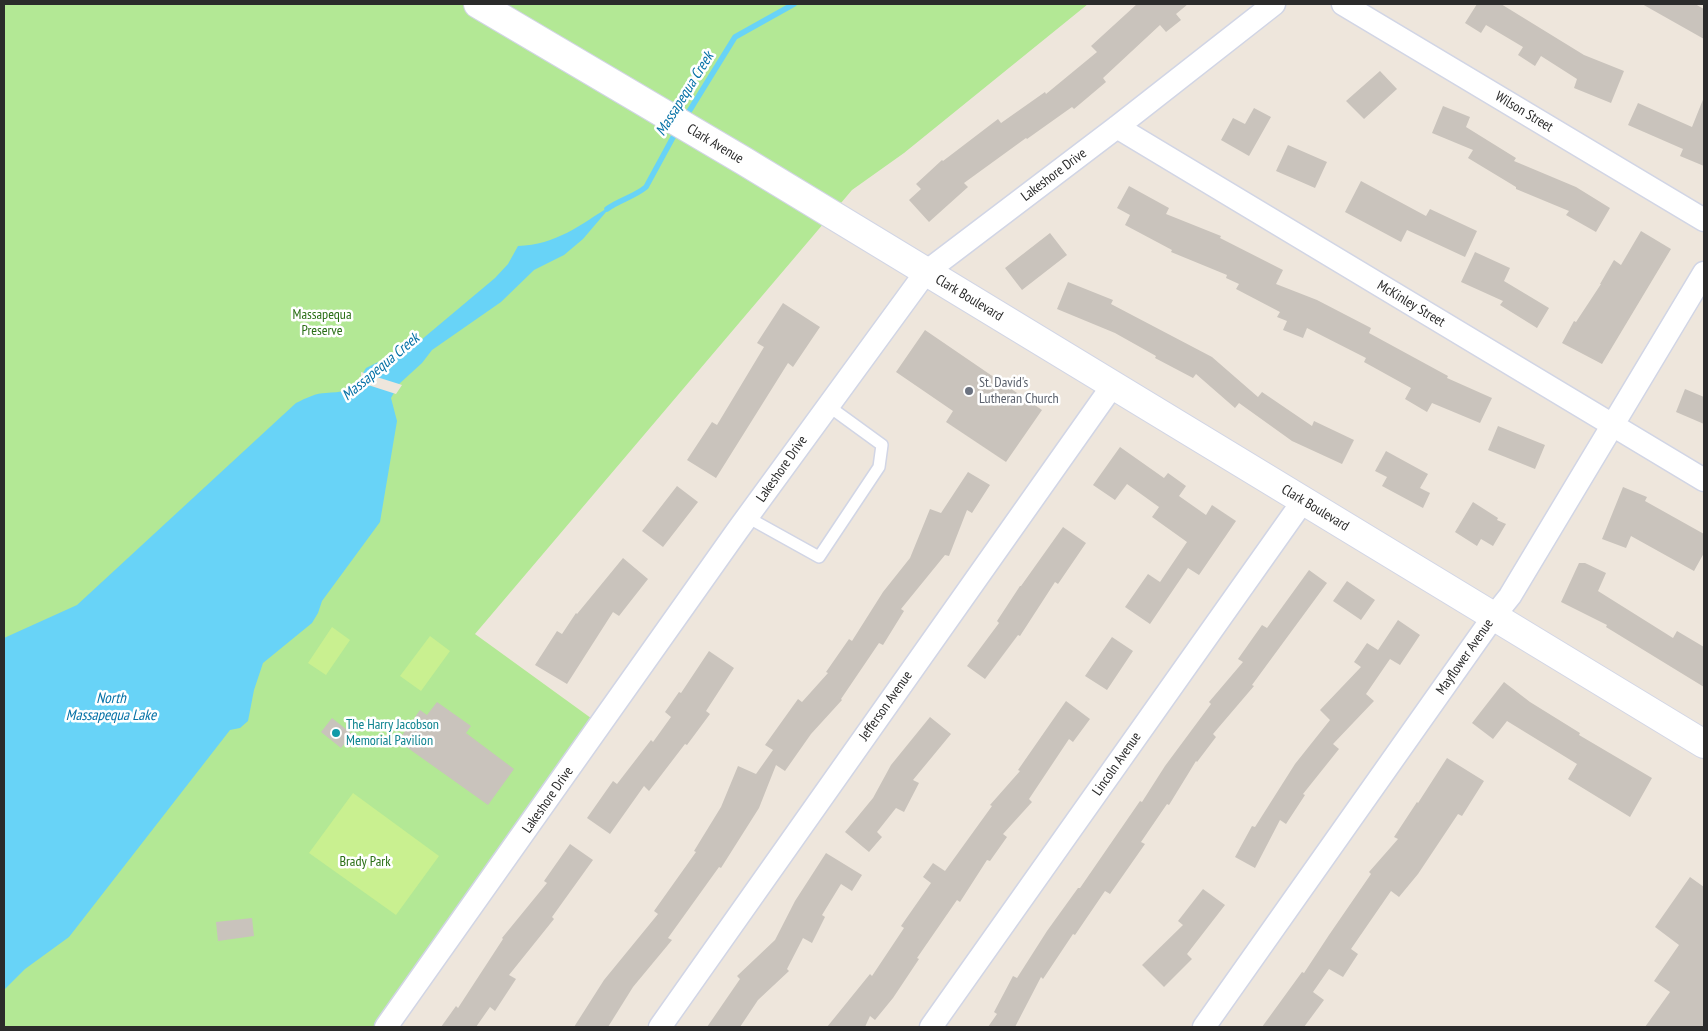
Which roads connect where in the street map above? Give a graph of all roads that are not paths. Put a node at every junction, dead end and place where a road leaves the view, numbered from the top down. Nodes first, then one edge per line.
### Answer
1 (478, 4) edge
2 (1274, 4) edge
3 (1343, 4) edge
4 (1117, 127) junction
5 (1704, 220) edge
6 (926, 272) junction
7 (1704, 273) edge
8 (1113, 385) junction
9 (827, 406) junction
10 (1613, 425) junction
11 (1704, 480) edge
12 (1303, 501) junction
13 (748, 517) junction
14 (1494, 616) junction
15 (1704, 744) edge
16 (386, 1027) edge
17 (660, 1027) edge
18 (931, 1027) edge
19 (1204, 1027) edge

1 - 6 street, Clark Avenue
2 - 4 street, Lakeshore Drive
3 - 5 street, Wilson Street
4 - 6 street, Lakeshore Drive
4 - 10 street, McKinley Street
6 - 8 street, Clark Boulevard
6 - 9 street, Lakeshore Drive
7 - 10 street, Mayflower Avenue
8 - 12 street, Clark Boulevard
8 - 17 street, Jefferson Avenue
9 - 13 street, Lakeshore Drive
9 - 13 lane
10 - 11 street, McKinley Street
10 - 14 street, Mayflower Avenue
12 - 14 street, Clark Boulevard
12 - 18 street, Lincoln Avenue
13 - 16 street, Lakeshore Drive
14 - 15 street, Clark Boulevard
14 - 19 street, Mayflower Avenue

